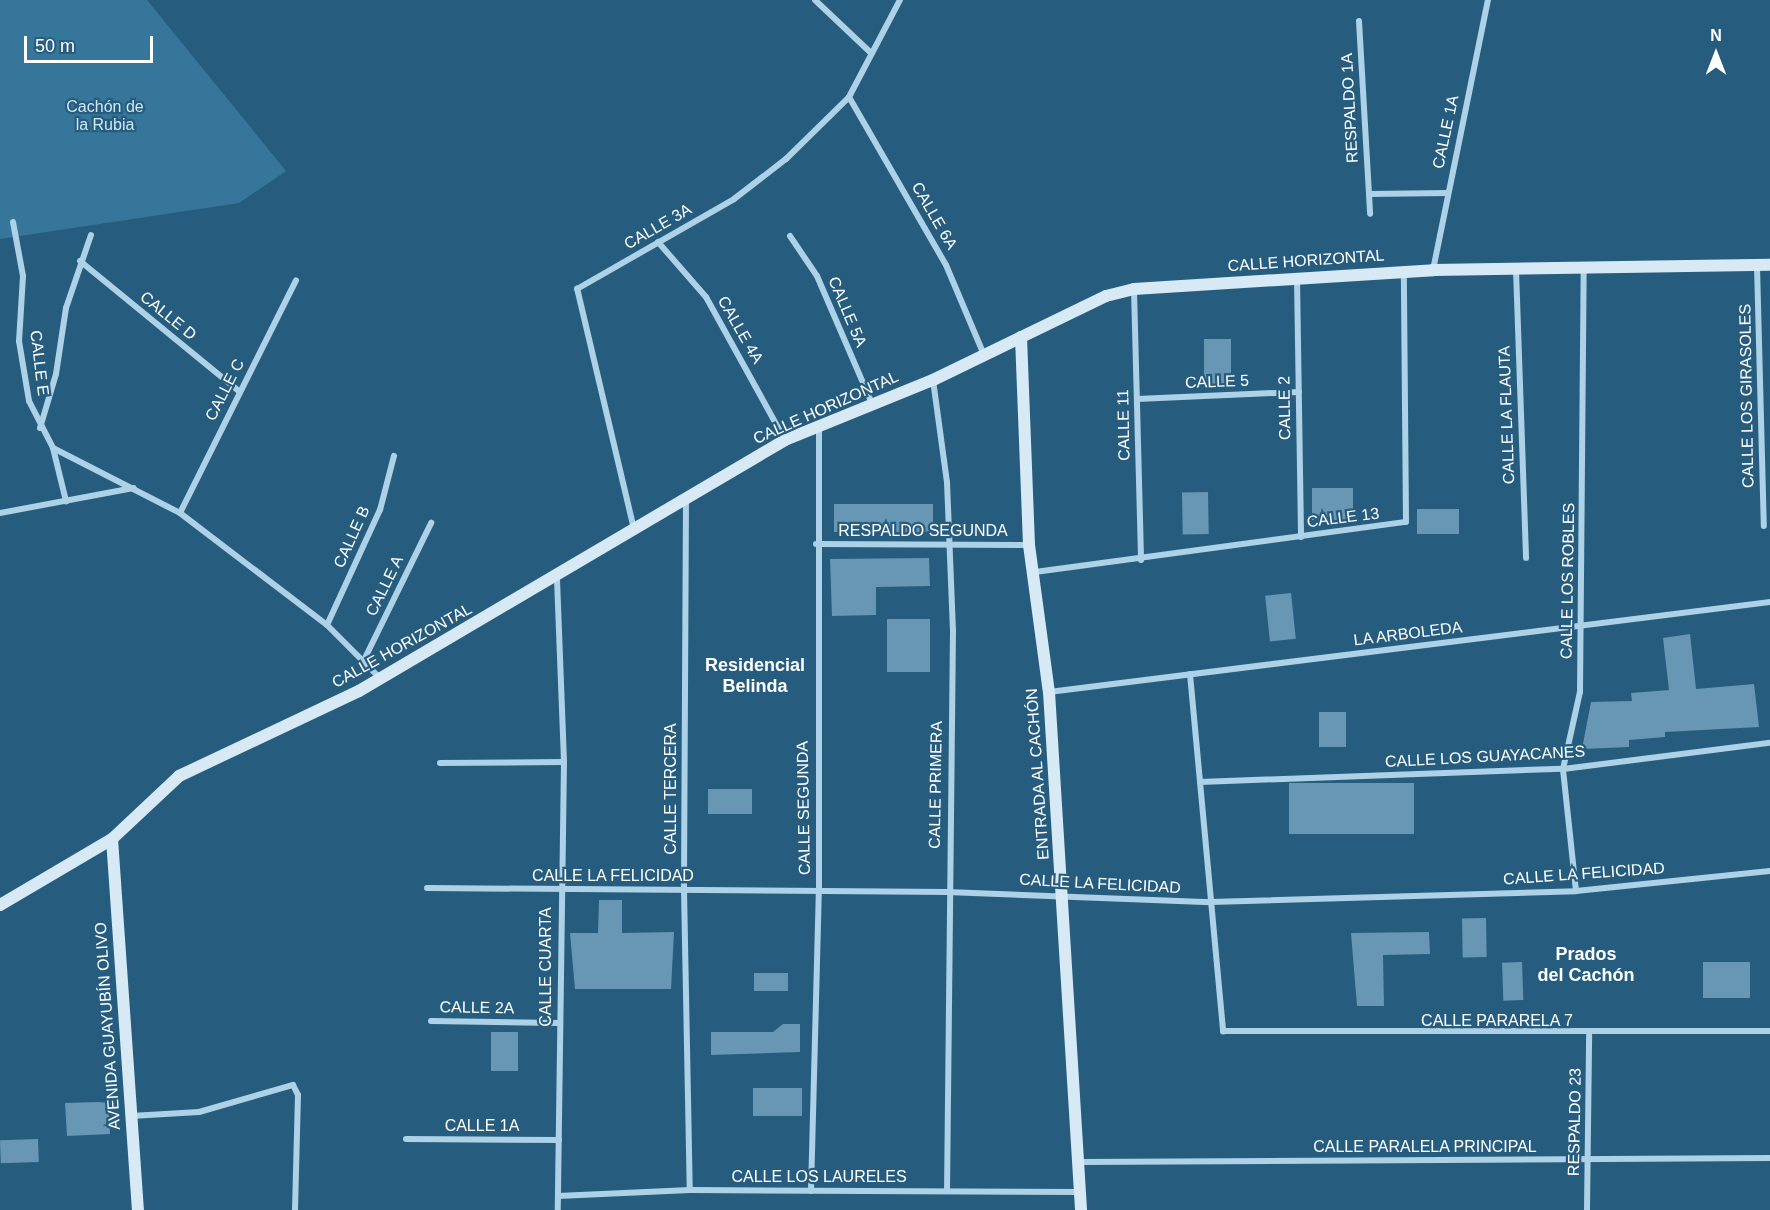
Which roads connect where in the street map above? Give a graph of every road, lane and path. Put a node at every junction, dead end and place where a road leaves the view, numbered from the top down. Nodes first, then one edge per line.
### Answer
1 (815, 0) edge
2 (900, 0) edge
3 (1488, 0) edge
4 (1359, 21) dead end
5 (870, 52) junction
6 (849, 96) junction
7 (1447, 193) junction
8 (1369, 194) junction
9 (1370, 214) dead end
10 (14, 222) dead end
11 (91, 235) dead end
12 (789, 236) dead end
13 (658, 242) junction
14 (80, 261) junction
15 (1764, 265) edge
16 (1584, 269) junction
17 (1433, 270) junction
18 (1516, 270) junction
19 (1404, 272) junction
20 (1297, 278) junction
21 (296, 280) dead end
22 (1134, 289) junction
23 (1021, 337) junction
24 (984, 355) junction
25 (933, 380) junction
26 (239, 392) junction
27 (1299, 392) junction
28 (1137, 399) junction
29 (872, 404) junction
30 (819, 426) junction
31 (40, 428) junction
32 (785, 440) junction
33 (53, 447) junction
34 (394, 456) dead end
35 (134, 488) junction
36 (686, 495) junction
37 (66, 501) junction
38 (0, 513) edge
39 (180, 513) junction
40 (430, 524) dead end
41 (633, 525) junction
42 (1764, 526) dead end
43 (1301, 537) junction
44 (816, 544) junction
45 (1029, 545) junction
46 (950, 547) junction
47 (1526, 558) dead end
48 (1141, 560) junction
49 (1035, 572) junction
50 (557, 579) junction
51 (1770, 602) edge
52 (327, 625) junction
53 (1581, 626) junction
54 (364, 660) junction
55 (1190, 674) junction
56 (380, 678) junction
57 (1049, 692) junction
58 (1770, 743) edge
59 (564, 762) junction
60 (440, 763) dead end
61 (1563, 769) junction
62 (1200, 782) junction
63 (112, 839) junction
64 (1770, 871) edge
65 (427, 888) dead end
66 (560, 889) junction
67 (684, 890) junction
68 (819, 891) junction
69 (1576, 891) junction
70 (947, 892) junction
71 (1064, 895) junction
72 (1211, 902) junction
73 (0, 905) edge
74 (430, 1021) dead end
75 (559, 1023) junction
76 (1770, 1031) edge
77 (1589, 1035) junction
78 (131, 1116) junction
79 (406, 1139) dead end
80 (559, 1140) junction
81 (1770, 1158) edge
82 (1587, 1160) junction
83 (1080, 1162) junction
84 (690, 1191) junction
85 (811, 1191) junction
86 (947, 1191) junction
87 (1080, 1192) junction
88 (558, 1196) junction
89 (138, 1210) edge
90 (295, 1210) edge
91 (558, 1210) edge
92 (1081, 1210) edge
93 (1587, 1210) edge

1 - 5 street
2 - 5 street, CALLE 3A
3 - 7 street, CALLE 1A
4 - 8 street, RESPALDO 1A
5 - 6 street, CALLE 3A
6 - 13 street, CALLE 3A
6 - 24 street, CALLE 6A
7 - 8 street
7 - 17 street, CALLE 1A
8 - 9 street, RESPALDO 1A
10 - 31 street, CALLE E
11 - 14 street
12 - 29 street, CALLE 5A
13 - 32 street, CALLE 4A
13 - 41 street, CALLE 3A
14 - 26 street, CALLE D
14 - 31 street
15 - 16 main road, CALLE HORIZONTAL
15 - 42 street, CALLE LOS GIRASOLES
16 - 18 main road, CALLE HORIZONTAL
16 - 53 street, CALLE LOS ROBLES
17 - 18 main road, CALLE HORIZONTAL
17 - 19 main road, CALLE HORIZONTAL
18 - 47 street, CALLE LA FLAUTA
19 - 20 main road, CALLE HORIZONTAL
19 - 43 street, CALLE 13
20 - 22 main road, CALLE HORIZONTAL
20 - 27 street, CALLE 2
21 - 26 street, CALLE C
22 - 23 main road, CALLE HORIZONTAL
22 - 28 street, CALLE 11
23 - 24 main road, CALLE HORIZONTAL
23 - 45 main road, ENTRADA AL CACHÓN
24 - 25 main road, CALLE HORIZONTAL
25 - 29 main road, CALLE HORIZONTAL
25 - 46 street, CALLE PRIMERA
26 - 39 street, CALLE C
27 - 28 street, CALLE 5
27 - 43 street, CALLE 2
28 - 48 street, CALLE 11
29 - 30 main road, CALLE HORIZONTAL
30 - 32 main road, CALLE HORIZONTAL
30 - 44 street, CALLE SEGUNDA
31 - 33 street, CALLE E
32 - 36 main road, CALLE HORIZONTAL
33 - 35 street
33 - 37 street, CALLE E
34 - 52 street, CALLE B
35 - 37 street
35 - 39 street
36 - 41 main road, CALLE HORIZONTAL
36 - 67 street, CALLE TERCERA
37 - 38 street
39 - 52 street
40 - 54 street, CALLE A
41 - 50 main road, CALLE HORIZONTAL
43 - 48 street, CALLE 13
44 - 46 street, RESPALDO SEGUNDA
44 - 68 street, CALLE SEGUNDA
45 - 46 street, RESPALDO SEGUNDA
45 - 49 main road, ENTRADA AL CACHÓN
46 - 70 street, CALLE PRIMERA
48 - 49 street, CALLE 13
49 - 57 main road, ENTRADA AL CACHÓN
50 - 56 main road, CALLE HORIZONTAL
50 - 59 street, CALLE CUARTA
51 - 53 street, LA ARBOLEDA
52 - 54 street
53 - 55 street, LA ARBOLEDA
53 - 61 street, CALLE LOS ROBLES
54 - 56 street
55 - 57 street, LA ARBOLEDA
55 - 62 street
56 - 63 main road, CALLE HORIZONTAL
57 - 71 main road, ENTRADA AL CACHÓN
58 - 61 street, CALLE LOS GUAYACANES
59 - 60 street
59 - 66 street, CALLE CUARTA
61 - 62 street, CALLE LOS GUAYACANES
61 - 69 street, CALLE LOS ROBLES
62 - 72 street
63 - 73 main road, CALLE HORIZONTAL
63 - 78 main road, AVENIDA GUAYUBÍN OLIVO
64 - 69 street, CALLE LA FELICIDAD
65 - 66 street, CALLE LA FELICIDAD
66 - 67 street, CALLE LA FELICIDAD
66 - 75 street, CALLE CUARTA
67 - 68 street, CALLE LA FELICIDAD
67 - 84 street, CALLE TERCERA
68 - 70 street, CALLE LA FELICIDAD
68 - 85 street, CALLE SEGUNDA
69 - 72 street, CALLE LA FELICIDAD
70 - 71 street, CALLE LA FELICIDAD
70 - 86 street, CALLE PRIMERA
71 - 72 street, CALLE LA FELICIDAD
71 - 83 main road, ENTRADA AL CACHÓN
72 - 77 street, CALLE PARARELA 7
74 - 75 street, CALLE 2A
75 - 80 street, CALLE CUARTA
76 - 77 street, CALLE PARARELA 7
77 - 82 street, RESPALDO 23
78 - 89 main road, AVENIDA GUAYUBÍN OLIVO
78 - 90 street
79 - 80 street, CALLE 1A
80 - 88 street, CALLE CUARTA
81 - 82 street, CALLE PARALELA PRINCIPAL
82 - 83 street, CALLE PARALELA PRINCIPAL
82 - 93 street, RESPALDO 23
83 - 87 main road, ENTRADA AL CACHÓN
84 - 85 street, CALLE LOS LAURELES
84 - 88 street, CALLE LOS LAURELES
85 - 86 street, CALLE LOS LAURELES
86 - 87 street, CALLE LOS LAURELES
87 - 92 main road, ENTRADA AL CACHÓN
88 - 91 street, CALLE CUARTA

